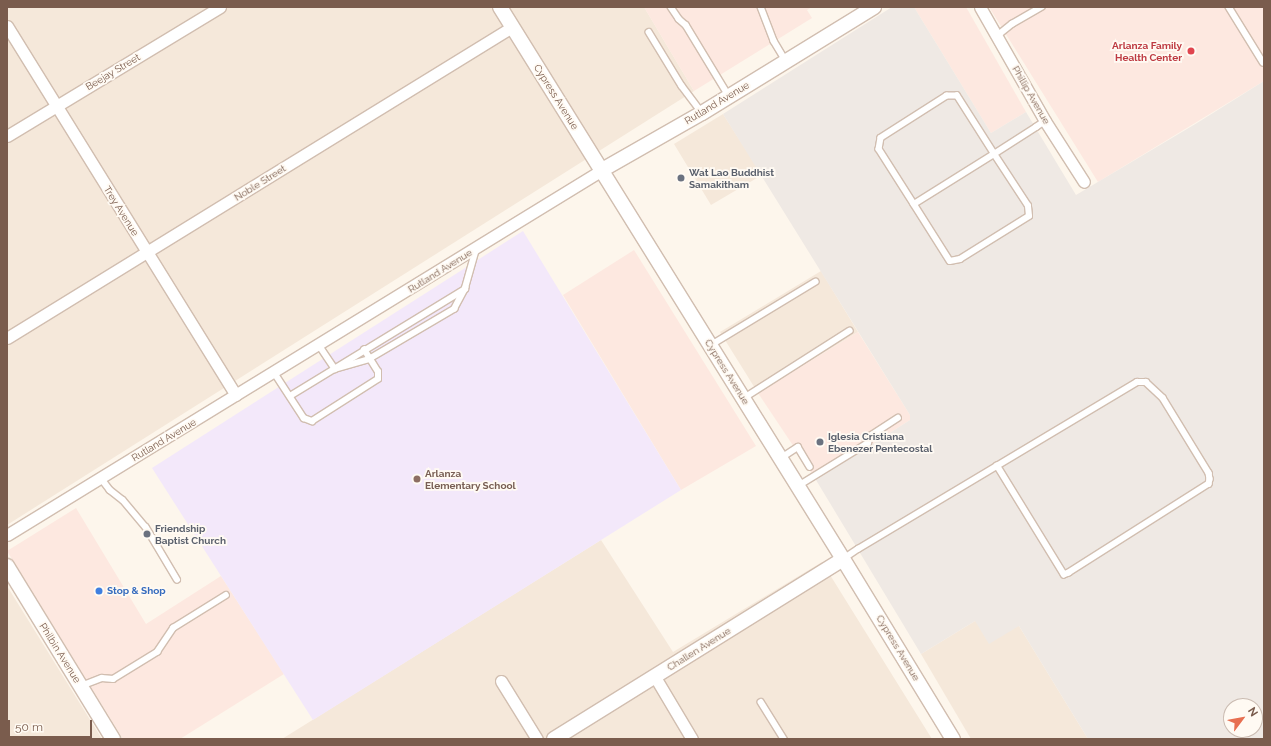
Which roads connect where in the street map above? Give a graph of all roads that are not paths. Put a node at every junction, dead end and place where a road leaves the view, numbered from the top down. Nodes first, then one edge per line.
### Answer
1 (220, 7) edge
2 (500, 7) edge
3 (671, 7) edge
4 (761, 7) edge
5 (874, 7) edge
6 (980, 7) edge
7 (1041, 7) edge
8 (1229, 7) edge
9 (7, 26) edge
10 (512, 27) junction
11 (649, 32) dead end
12 (997, 36) junction
13 (786, 61) junction
14 (1264, 61) edge
15 (729, 96) junction
16 (56, 106) junction
17 (702, 113) junction
18 (1045, 121) junction
19 (7, 136) edge
20 (994, 154) junction
21 (602, 170) junction
22 (1084, 182) dead end
23 (914, 204) junction
24 (476, 249) junction
25 (148, 253) junction
26 (815, 282) dead end
27 (465, 288) junction
28 (849, 332) dead end
29 (7, 338) edge
30 (319, 345) junction
31 (711, 346) junction
32 (364, 350) junction
33 (369, 359) junction
34 (335, 369) junction
35 (274, 372) junction
36 (236, 396) junction
37 (290, 396) junction
38 (744, 398) junction
39 (898, 418) dead end
40 (781, 458) junction
41 (997, 466) junction
42 (810, 467) dead end
43 (101, 478) junction
44 (798, 486) junction
45 (7, 535) edge
46 (843, 559) junction
47 (7, 566) edge
48 (177, 579) dead end
49 (226, 596) dead end
50 (655, 677) junction
51 (501, 681) dead end
52 (81, 686) junction
53 (761, 702) dead end
54 (113, 739) edge
55 (537, 739) edge
56 (554, 739) edge
57 (692, 739) edge
58 (784, 739) edge
59 (953, 739) edge

1 - 16 street, Beejay Street
2 - 10 street, Cypress Avenue
3 - 15 lane
4 - 13 lane
5 - 13 street, Rutland Avenue
6 - 12 street, Phillip Avenue
7 - 12 lane
8 - 14 lane
9 - 16 street, Trey Avenue
10 - 21 street, Cypress Avenue
10 - 25 street, Noble Street
11 - 17 lane
12 - 18 street, Phillip Avenue
13 - 15 street, Rutland Avenue
15 - 17 street, Rutland Avenue
16 - 19 street, Beejay Street
16 - 25 street, Trey Avenue
17 - 21 street, Rutland Avenue
18 - 20 lane
18 - 22 street, Phillip Avenue
20 - 23 lane
20 - 23 lane
20 - 23 lane
21 - 24 street, Rutland Avenue
21 - 31 street, Cypress Avenue
24 - 27 lane
24 - 30 street, Rutland Avenue
25 - 29 street, Noble Street
25 - 36 street, Trey Avenue
26 - 31 lane
27 - 32 lane
27 - 33 lane
28 - 38 lane
30 - 34 lane
30 - 35 street, Rutland Avenue
31 - 38 street, Cypress Avenue
32 - 33 lane
32 - 34 lane
33 - 34 lane
33 - 37 lane
34 - 37 lane
35 - 36 street, Rutland Avenue
35 - 37 lane
36 - 43 street, Rutland Avenue
38 - 40 street, Cypress Avenue
39 - 44 lane
40 - 42 lane
40 - 44 street, Cypress Avenue
41 - 41 lane
41 - 46 lane
43 - 45 street, Rutland Avenue
43 - 48 lane
44 - 46 street, Cypress Avenue
46 - 50 street, Challen Avenue
46 - 59 street, Cypress Avenue
47 - 52 street, Philbin Avenue
49 - 52 lane
50 - 56 street, Challen Avenue
50 - 57 street
51 - 55 street
52 - 54 street, Philbin Avenue
53 - 58 lane

